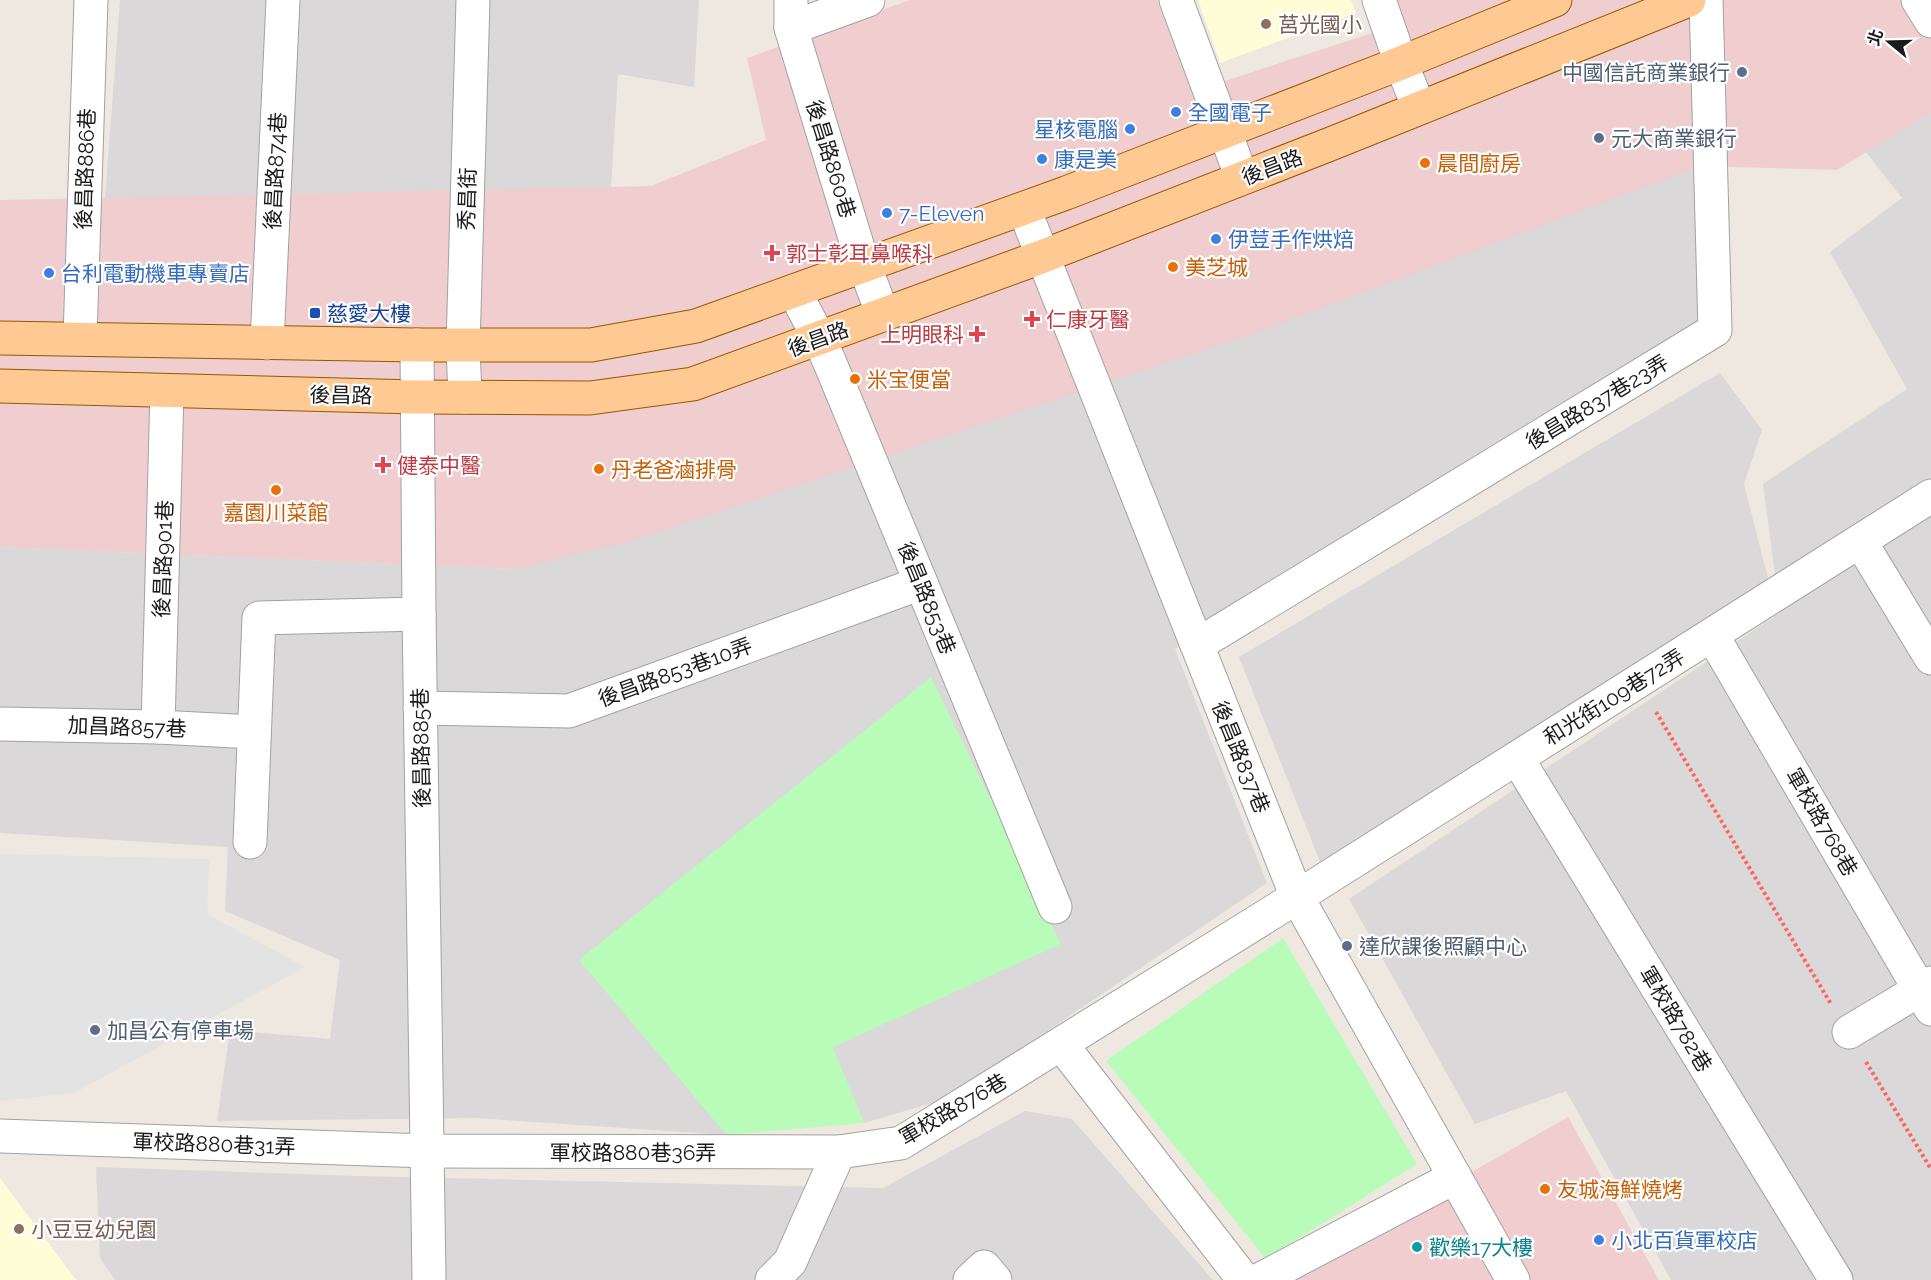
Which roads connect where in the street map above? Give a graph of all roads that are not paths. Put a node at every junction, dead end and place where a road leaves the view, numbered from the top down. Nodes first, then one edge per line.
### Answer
1 (91, 0) edge
2 (283, 0) edge
3 (473, 0) edge
4 (868, 0) edge
5 (1176, 0) edge
6 (1379, 0) edge
7 (1555, 0) edge
8 (1689, 0) edge
9 (1706, 0) edge
10 (1918, 0) edge
11 (791, 14) edge
12 (1931, 21) edge
13 (1401, 63) junction
14 (1419, 108) junction
15 (1225, 131) junction
16 (1242, 178) junction
17 (1024, 209) junction
18 (1041, 257) junction
19 (864, 266) junction
20 (794, 291) junction
21 (883, 315) junction
22 (0, 338) edge
23 (80, 338) junction
24 (819, 338) junction
25 (267, 343) junction
26 (417, 345) junction
27 (463, 346) junction
28 (0, 386) edge
29 (167, 391) junction
30 (416, 397) junction
31 (465, 397) junction
32 (1931, 496) edge
33 (1860, 542) junction
34 (921, 583) junction
35 (419, 614) junction
36 (1712, 635) junction
37 (1197, 645) junction
38 (1931, 658) edge
39 (420, 708) junction
40 (0, 724) edge
41 (158, 727) junction
42 (254, 732) junction
43 (1517, 758) junction
44 (250, 842) dead end
45 (1298, 897) junction
46 (1055, 907) dead end
47 (1927, 994) edge
48 (1849, 1032) road end
49 (1060, 1044) junction
50 (0, 1136) edge
51 (427, 1151) junction
52 (839, 1152) junction
53 (1455, 1177) junction
54 (429, 1280) edge
55 (772, 1280) edge
56 (970, 1280) edge
57 (995, 1280) edge
58 (1244, 1280) edge
59 (1259, 1280) edge
60 (1513, 1280) edge
61 (1836, 1280) edge

1 - 23 lane, 後昌路886巷
2 - 25 lane, 後昌路874巷
3 - 27 lane, 秀昌街
4 - 11 lane
5 - 15 lane
6 - 13 lane
7 - 13 main road
8 - 14 main road, 後昌路
9 - 37 lane, 後昌路837巷23弄
10 - 12 lane
11 - 19 lane, 後昌路860巷
13 - 14 lane
13 - 15 main road
14 - 16 main road, 後昌路
15 - 16 lane
15 - 17 main road
16 - 18 main road, 後昌路
17 - 18 lane, 後昌路837巷
17 - 19 main road
18 - 21 main road, 後昌路
18 - 37 lane, 後昌路837巷
19 - 20 main road
19 - 21 lane, 後昌路860巷
20 - 24 lane, 後昌路853巷
20 - 27 main road
21 - 24 main road, 後昌路
22 - 23 main road
23 - 25 main road
24 - 31 main road, 後昌路
24 - 34 lane, 後昌路853巷
25 - 26 main road
26 - 27 main road
26 - 30 lane, 後昌路885巷
27 - 31 lane, 秀昌街
28 - 29 main road, 後昌路
29 - 30 main road, 後昌路
29 - 41 lane, 後昌路901巷
30 - 31 main road, 後昌路
30 - 35 lane, 後昌路885巷
32 - 33 lane, 和光街109巷72弄
33 - 36 lane, 和光街109巷72弄
33 - 38 lane
34 - 39 lane, 後昌路853巷10弄
34 - 46 lane, 後昌路853巷
35 - 39 lane, 後昌路885巷
35 - 42 lane
36 - 43 lane, 和光街109巷72弄
36 - 47 lane, 軍校路768巷
37 - 45 lane, 後昌路837巷
39 - 51 lane, 後昌路885巷
40 - 41 lane, 加昌路857巷
41 - 42 lane, 加昌路857巷
42 - 44 lane
43 - 45 lane, 和光街109巷72弄
43 - 61 lane, 軍校路782巷
45 - 49 lane, 軍校路876巷
45 - 53 lane, 後昌路837巷
47 - 48 lane
49 - 52 lane, 軍校路876巷
49 - 58 lane
50 - 51 lane, 軍校路880巷31弄
51 - 52 lane, 軍校路880巷36弄
51 - 54 lane, 後昌路885巷
52 - 55 lane
53 - 59 lane
53 - 60 lane, 後昌路837巷
56 - 57 lane

